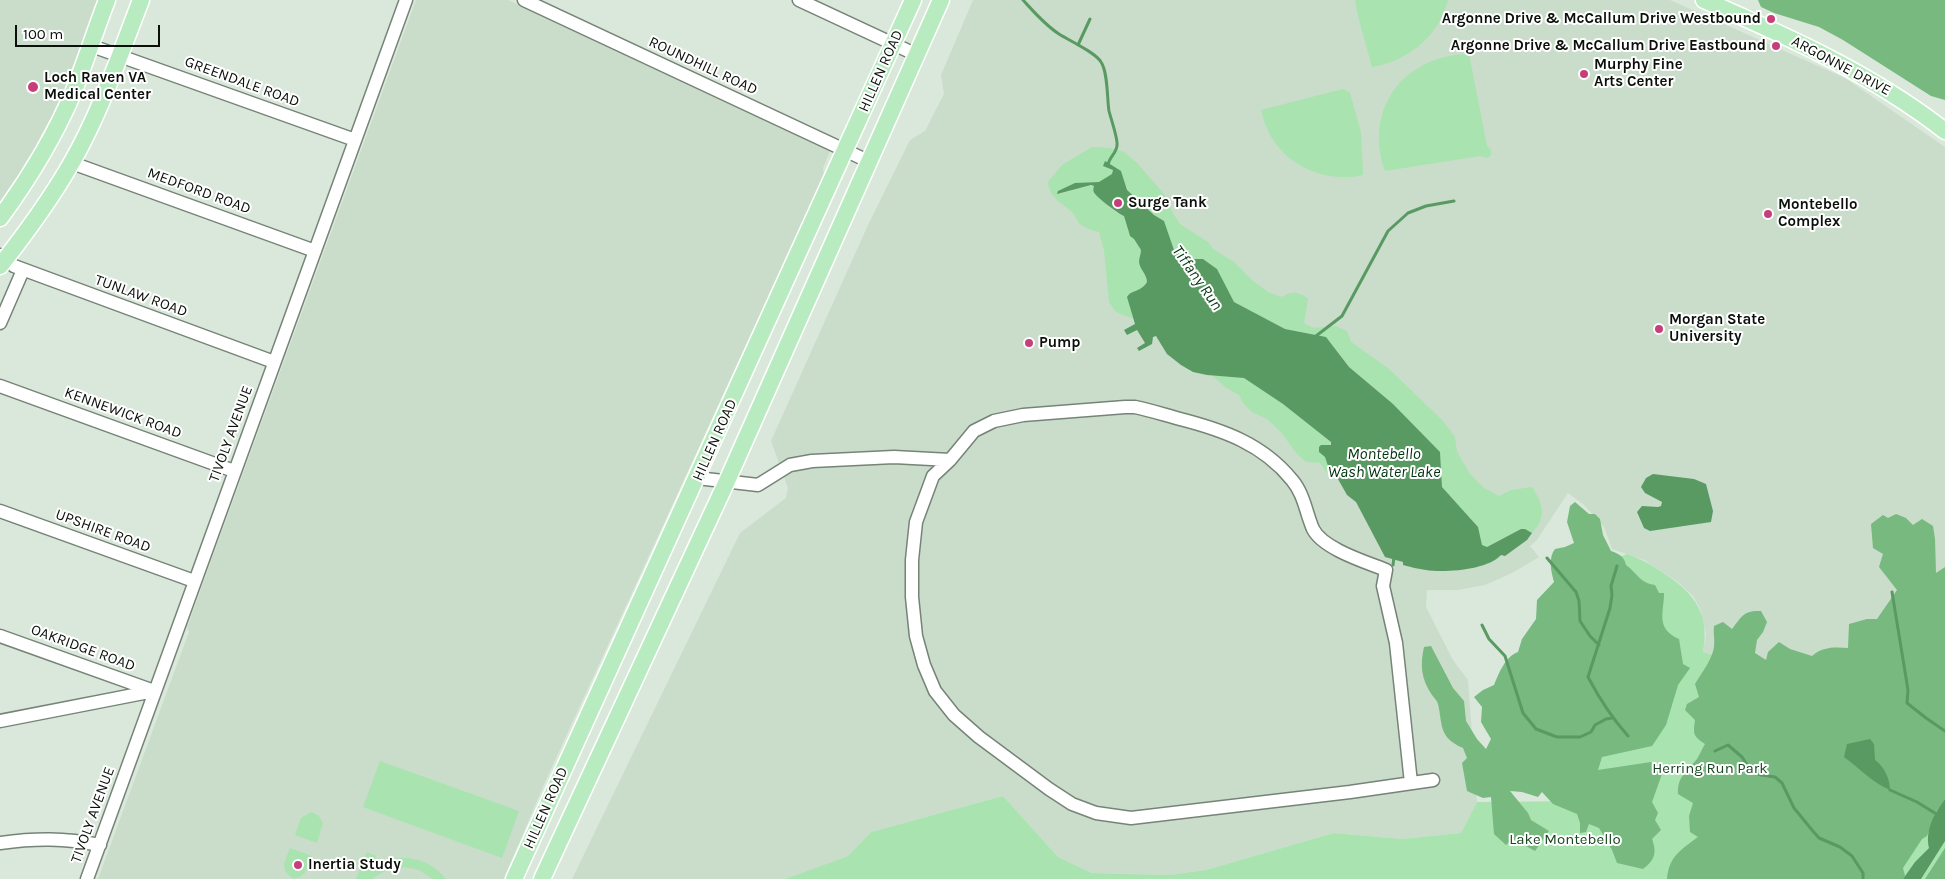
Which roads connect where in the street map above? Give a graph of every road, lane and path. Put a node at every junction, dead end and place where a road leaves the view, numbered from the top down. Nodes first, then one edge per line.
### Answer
1 (107, 0) edge
2 (141, 0) edge
3 (406, 0) edge
4 (524, 0) edge
5 (799, 0) edge
6 (913, 0) edge
7 (941, 0) edge
8 (1704, 0) edge
9 (1733, 6) edge
10 (893, 44) junction
11 (90, 45) junction
12 (120, 55) junction
13 (917, 55) junction
14 (1945, 131) edge
15 (355, 140) junction
16 (846, 150) junction
17 (868, 161) junction
18 (72, 163) junction
19 (0, 218) edge
20 (314, 251) junction
21 (2, 260) edge
22 (24, 270) junction
23 (0, 323) edge
24 (274, 362) junction
25 (0, 386) edge
26 (950, 460) junction
27 (234, 471) junction
28 (697, 478) junction
29 (727, 481) junction
30 (0, 511) edge
31 (194, 581) junction
32 (0, 636) edge
33 (154, 691) junction
34 (0, 721) edge
35 (1432, 780) dead end
36 (1411, 783) junction
37 (0, 843) edge
38 (100, 845) junction
39 (87, 879) edge
40 (514, 879) edge
41 (542, 879) edge

1 - 11 main road
2 - 12 main road
3 - 15 street, TIVOLY AVENUE
4 - 16 street, ROUNDHILL ROAD
5 - 10 street
6 - 10 main road, HILLEN ROAD
7 - 13 main road, HILLEN ROAD
8 - 9 main road, ARGONNE DRIVE
9 - 14 main road, ARGONNE DRIVE
10 - 13 street
10 - 16 main road, HILLEN ROAD
11 - 12 street, GREENDALE ROAD
11 - 19 main road
12 - 15 street, GREENDALE ROAD
12 - 18 main road
13 - 17 main road, HILLEN ROAD
15 - 20 street, TIVOLY AVENUE
16 - 17 street, ROUNDHILL ROAD
16 - 28 main road, HILLEN ROAD
17 - 29 main road, HILLEN ROAD
18 - 20 street, MEDFORD ROAD
18 - 21 main road
20 - 24 street, TIVOLY AVENUE
21 - 22 street, TUNLAW ROAD
22 - 23 street
22 - 24 street, TUNLAW ROAD
24 - 27 street, TIVOLY AVENUE
25 - 27 street, KENNEWICK ROAD
26 - 29 street
26 - 36 street
26 - 36 street
27 - 31 street, TIVOLY AVENUE
28 - 29 street
28 - 40 main road, HILLEN ROAD
29 - 41 main road, HILLEN ROAD
30 - 31 street, UPSHIRE ROAD
31 - 33 street, TIVOLY AVENUE
32 - 33 street, OAKRIDGE ROAD
33 - 34 street
33 - 38 street, TIVOLY AVENUE
35 - 36 street
37 - 38 street
38 - 39 street, TIVOLY AVENUE

